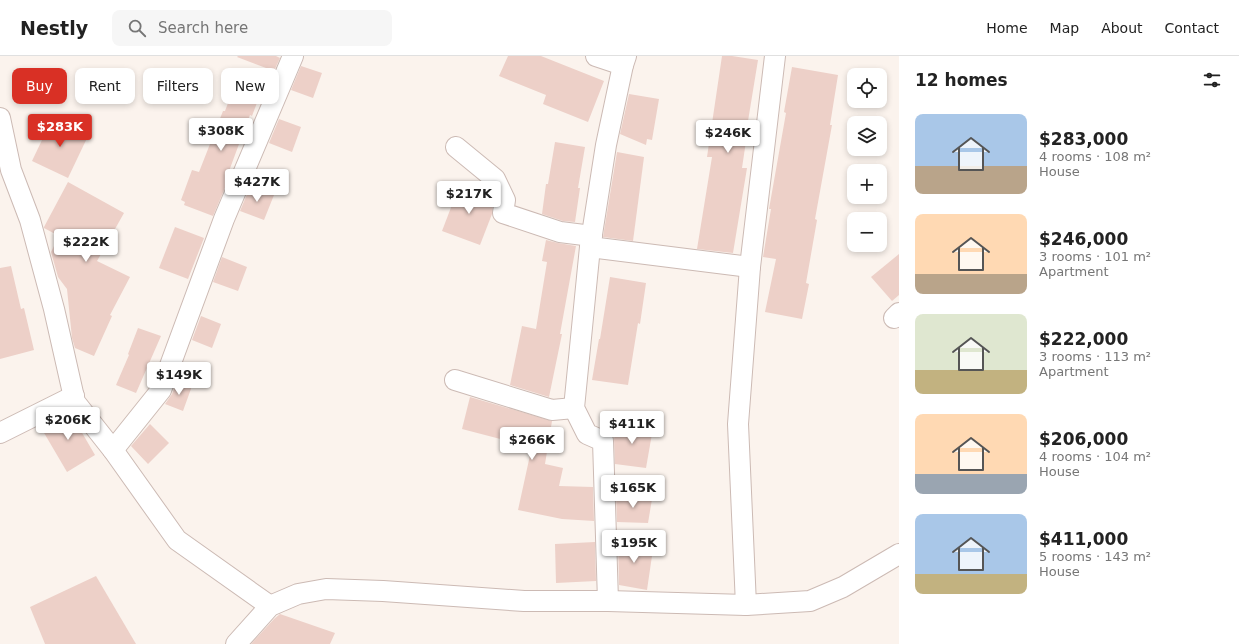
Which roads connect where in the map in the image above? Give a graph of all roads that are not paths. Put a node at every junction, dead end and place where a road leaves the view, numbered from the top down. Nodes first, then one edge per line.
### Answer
1 (293, 56) edge
2 (596, 56) edge
3 (774, 56) edge
4 (624, 61) edge
5 (0, 118) edge
6 (456, 147) dead end
7 (591, 241) junction
8 (750, 267) junction
9 (455, 380) dead end
10 (74, 396) junction
11 (574, 408) junction
12 (0, 433) edge
13 (113, 450) junction
14 (899, 554) edge
15 (608, 600) junction
16 (746, 605) junction
17 (270, 606) junction
18 (236, 644) edge

1 - 13 street
2 - 4 street
3 - 8 street
4 - 7 street
5 - 10 street
6 - 7 street
7 - 8 street
7 - 11 street
8 - 16 street
9 - 11 street
10 - 12 street
10 - 13 street
11 - 15 street
13 - 17 street
14 - 16 street
15 - 16 street
15 - 17 street
17 - 18 street

